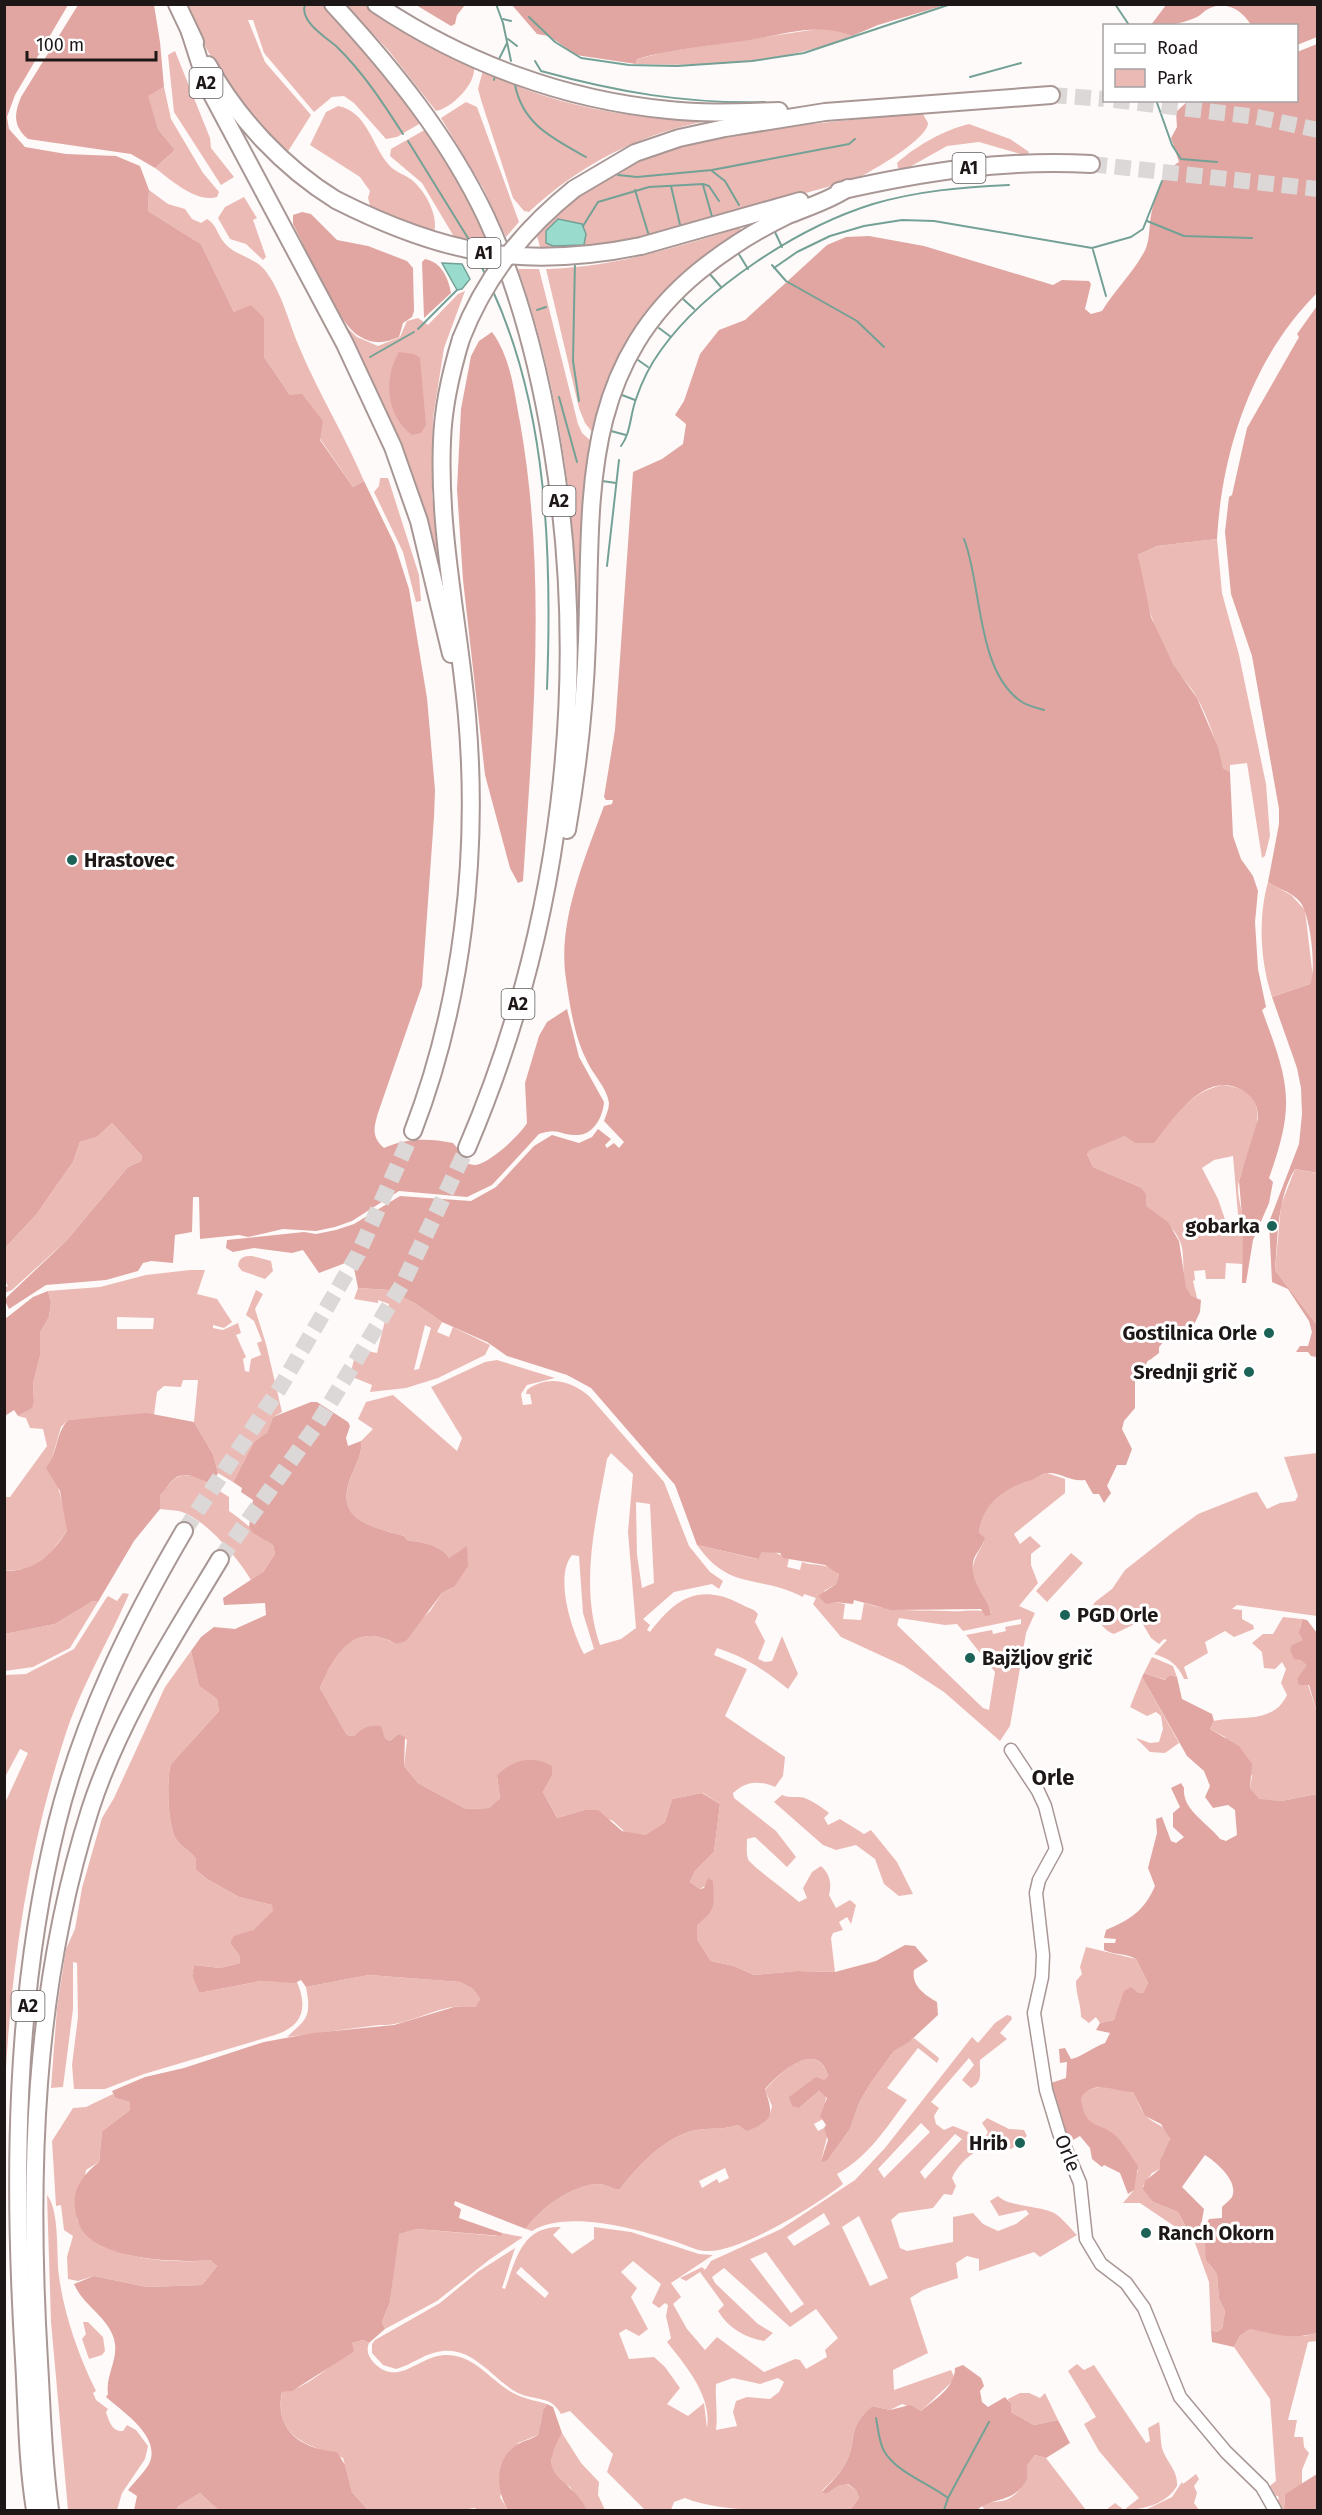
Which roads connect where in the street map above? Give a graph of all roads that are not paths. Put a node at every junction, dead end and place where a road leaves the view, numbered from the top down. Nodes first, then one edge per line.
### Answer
1 (177, 4) edge
2 (333, 4) edge
3 (376, 4) edge
4 (190, 32) junction
5 (1051, 96) tunnel mouth
6 (825, 112) junction
7 (1091, 164) tunnel mouth
8 (849, 189) junction
9 (470, 765) junction
10 (544, 901) junction
11 (413, 1131) tunnel mouth
12 (467, 1148) tunnel mouth
13 (184, 1531) tunnel mouth
14 (220, 1559) tunnel mouth
15 (1011, 1750) dead end
16 (35, 2511) edge
17 (50, 2511) edge
18 (1275, 2511) edge

1 - 4 highway, A1
2 - 10 highway, A2
3 - 6 highway
4 - 8 highway, A1, bridge
4 - 9 highway, A2
5 - 6 highway
6 - 9 highway, bridge
7 - 8 highway, A1
8 - 10 highway
9 - 11 highway, A2
10 - 12 highway, A2
13 - 16 highway, A2
14 - 17 highway, A2
15 - 18 street, Orle

